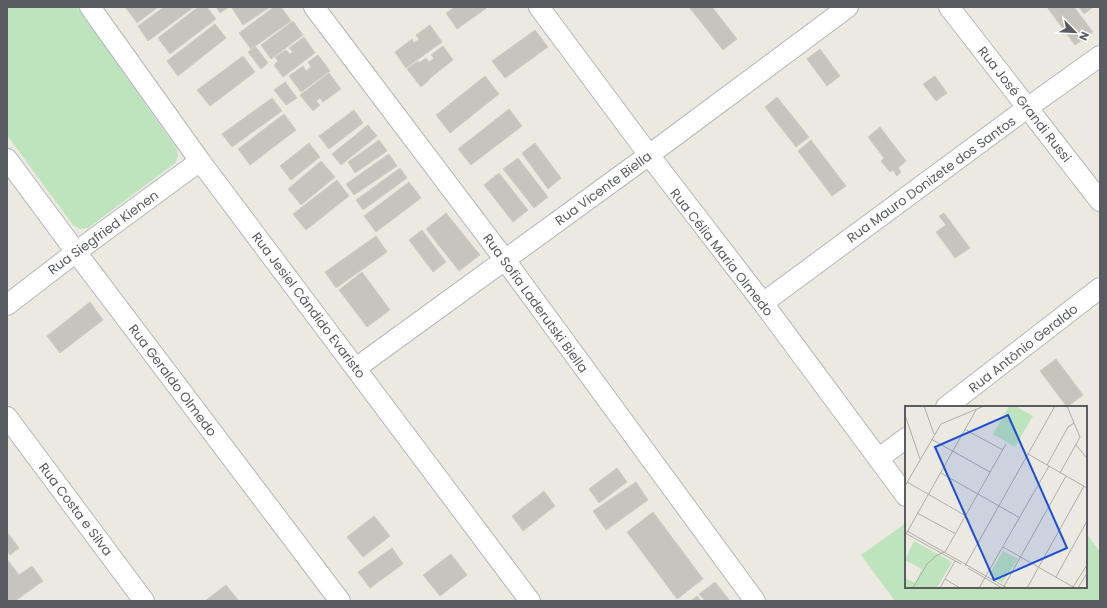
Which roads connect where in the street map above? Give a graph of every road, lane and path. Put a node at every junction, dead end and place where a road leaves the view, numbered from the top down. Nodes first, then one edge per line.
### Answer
1 (90, 7) edge
2 (314, 7) edge
3 (539, 7) edge
4 (848, 7) edge
5 (949, 7) edge
6 (1100, 56) edge
7 (1027, 108) junction
8 (648, 156) junction
9 (7, 159) edge
10 (200, 161) junction
11 (1100, 201) edge
12 (76, 252) junction
13 (505, 260) junction
14 (1100, 288) edge
15 (763, 304) junction
16 (7, 305) edge
17 (356, 368) junction
18 (947, 406) edge
19 (7, 417) edge
20 (905, 439) edge
21 (878, 459) junction
22 (905, 495) edge
23 (144, 601) edge
24 (340, 601) edge
25 (530, 601) edge
26 (755, 601) edge

1 - 10 street, Rua Jesiel Cândido Evaristo
2 - 13 street, Rua Sofia Laderutski Biella
3 - 8 street, Rua Célia Maria Olmedo
4 - 8 street, Rua Vicente Biella
5 - 7 street, Rua José Grandi Russi
6 - 7 street, Rua Mauro Donizete dos Santos
7 - 11 street, Rua José Grandi Russi
7 - 15 street, Rua Mauro Donizete dos Santos
8 - 13 street, Rua Vicente Biella
8 - 15 street, Rua Célia Maria Olmedo
9 - 12 street, Rua Geraldo Olmedo
10 - 12 street, Rua Siegfried Kienen
10 - 17 street, Rua Jesiel Cândido Evaristo
12 - 16 street, Rua Siegfried Kienen
12 - 24 street, Rua Geraldo Olmedo
13 - 17 street, Rua Vicente Biella
13 - 26 street, Rua Sofia Laderutski Biella
14 - 18 street, Rua Antônio Geraldo
15 - 21 street, Rua Célia Maria Olmedo
17 - 25 street, Rua Jesiel Cândido Evaristo
19 - 23 street, Rua Costa e Silva
20 - 21 street
21 - 22 street, Rua Célia Maria Olmedo

